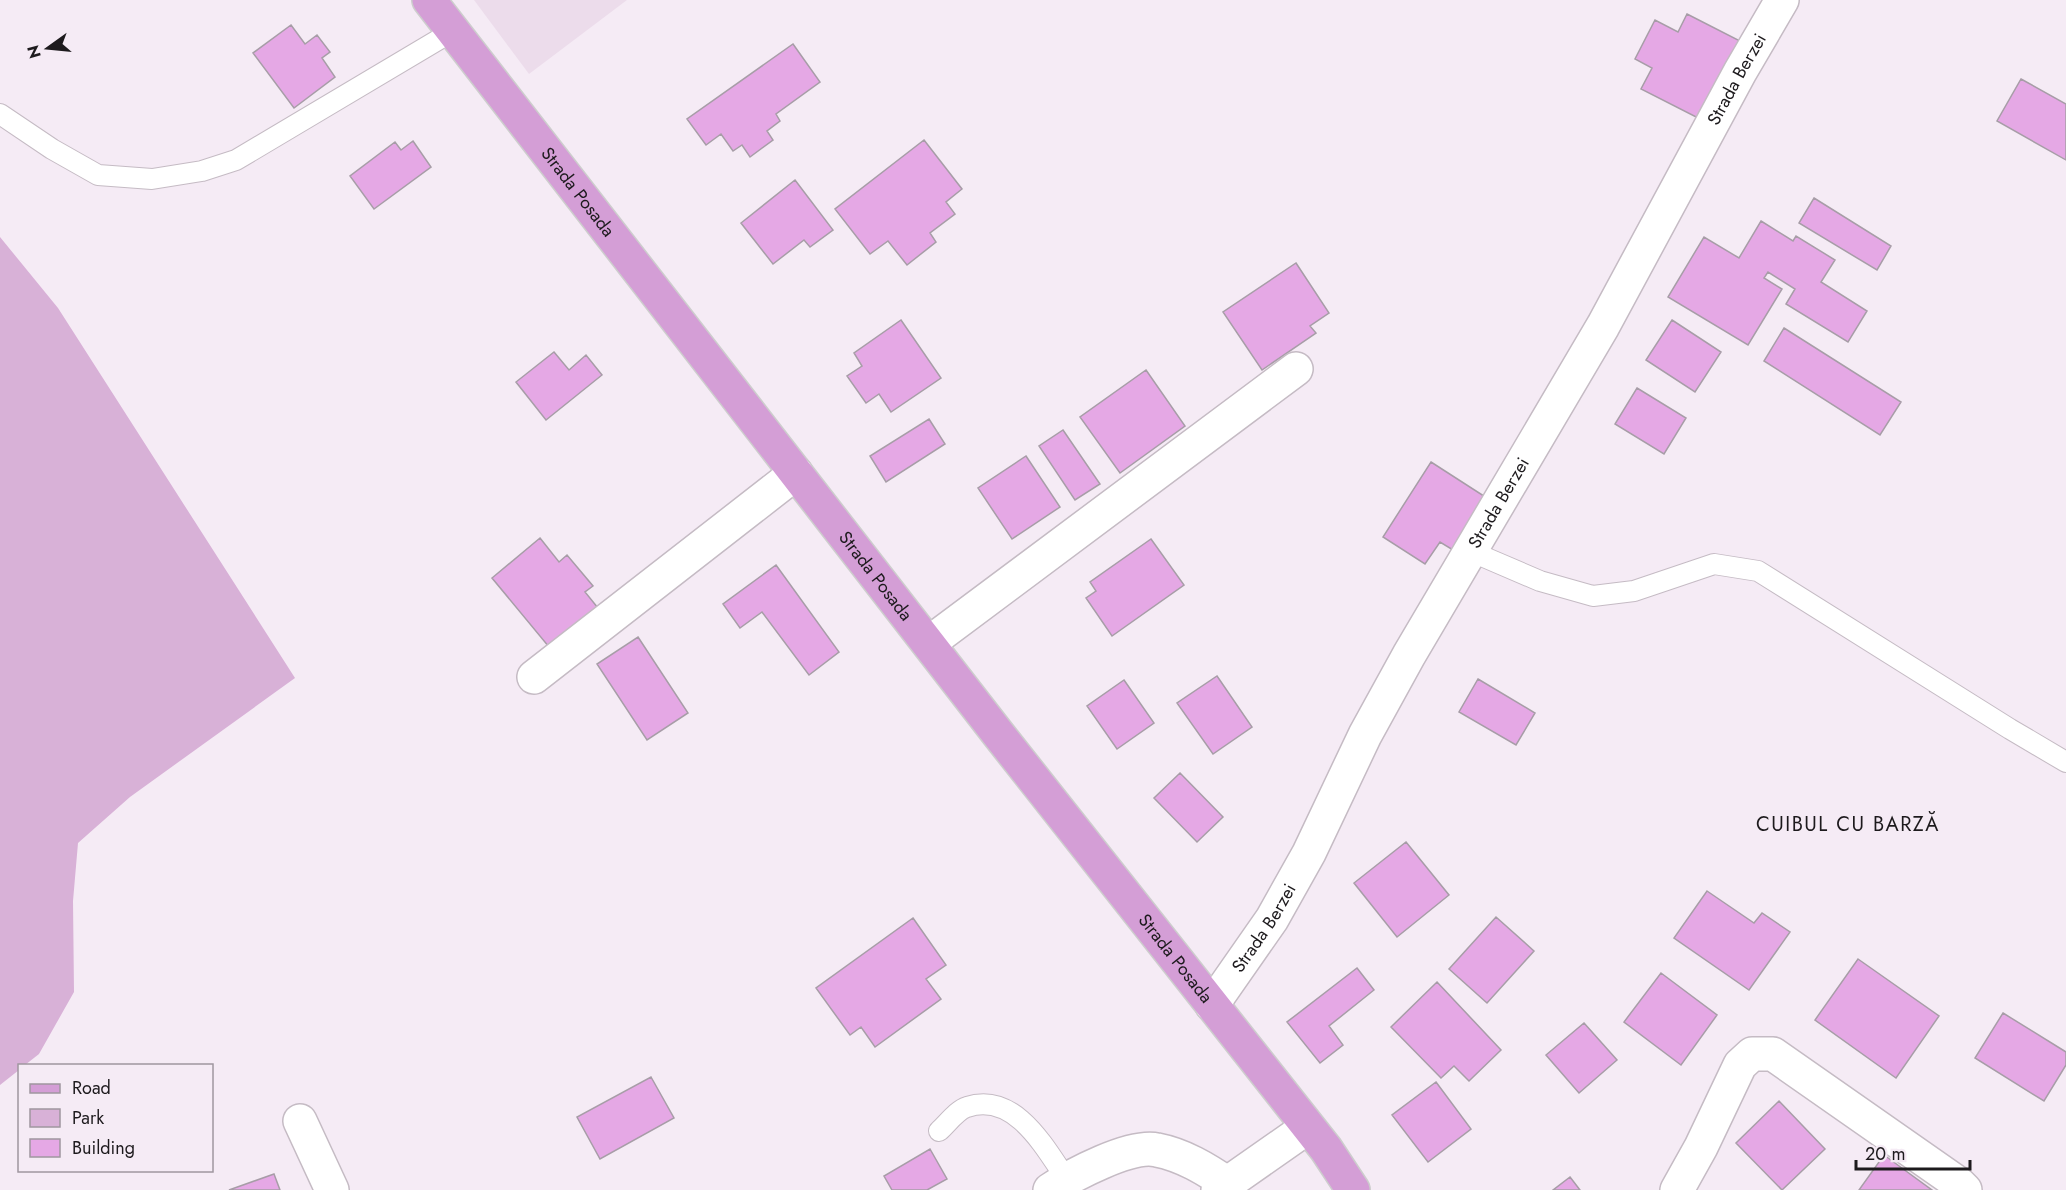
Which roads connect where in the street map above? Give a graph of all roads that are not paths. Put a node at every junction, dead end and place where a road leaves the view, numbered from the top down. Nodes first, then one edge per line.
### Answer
1 (429, 0) edge
2 (1782, 0) edge
3 (453, 31) junction
4 (0, 114) edge
5 (1296, 369) dead end
6 (796, 473) junction
7 (1470, 551) junction
8 (929, 643) junction
9 (534, 677) dead end
10 (2066, 762) edge
11 (1212, 1005) junction
12 (300, 1121) dead end
13 (939, 1131) dead end
14 (1317, 1138) junction
15 (1059, 1185) edge
16 (1223, 1187) edge
17 (332, 1190) edge
18 (1353, 1190) edge
19 (1677, 1190) edge
20 (1965, 1190) edge

1 - 3 main road, Strada Posada
2 - 7 street, Strada Berzei
3 - 4 lane
3 - 6 main road, Strada Posada
5 - 8 street
6 - 8 main road, Strada Posada
6 - 9 street
7 - 10 lane
7 - 11 street, Strada Berzei
8 - 11 main road, Strada Posada
11 - 14 main road, Strada Posada
12 - 17 street
13 - 15 lane
14 - 16 street
14 - 18 main road, Strada Posada
15 - 16 street
19 - 20 street

